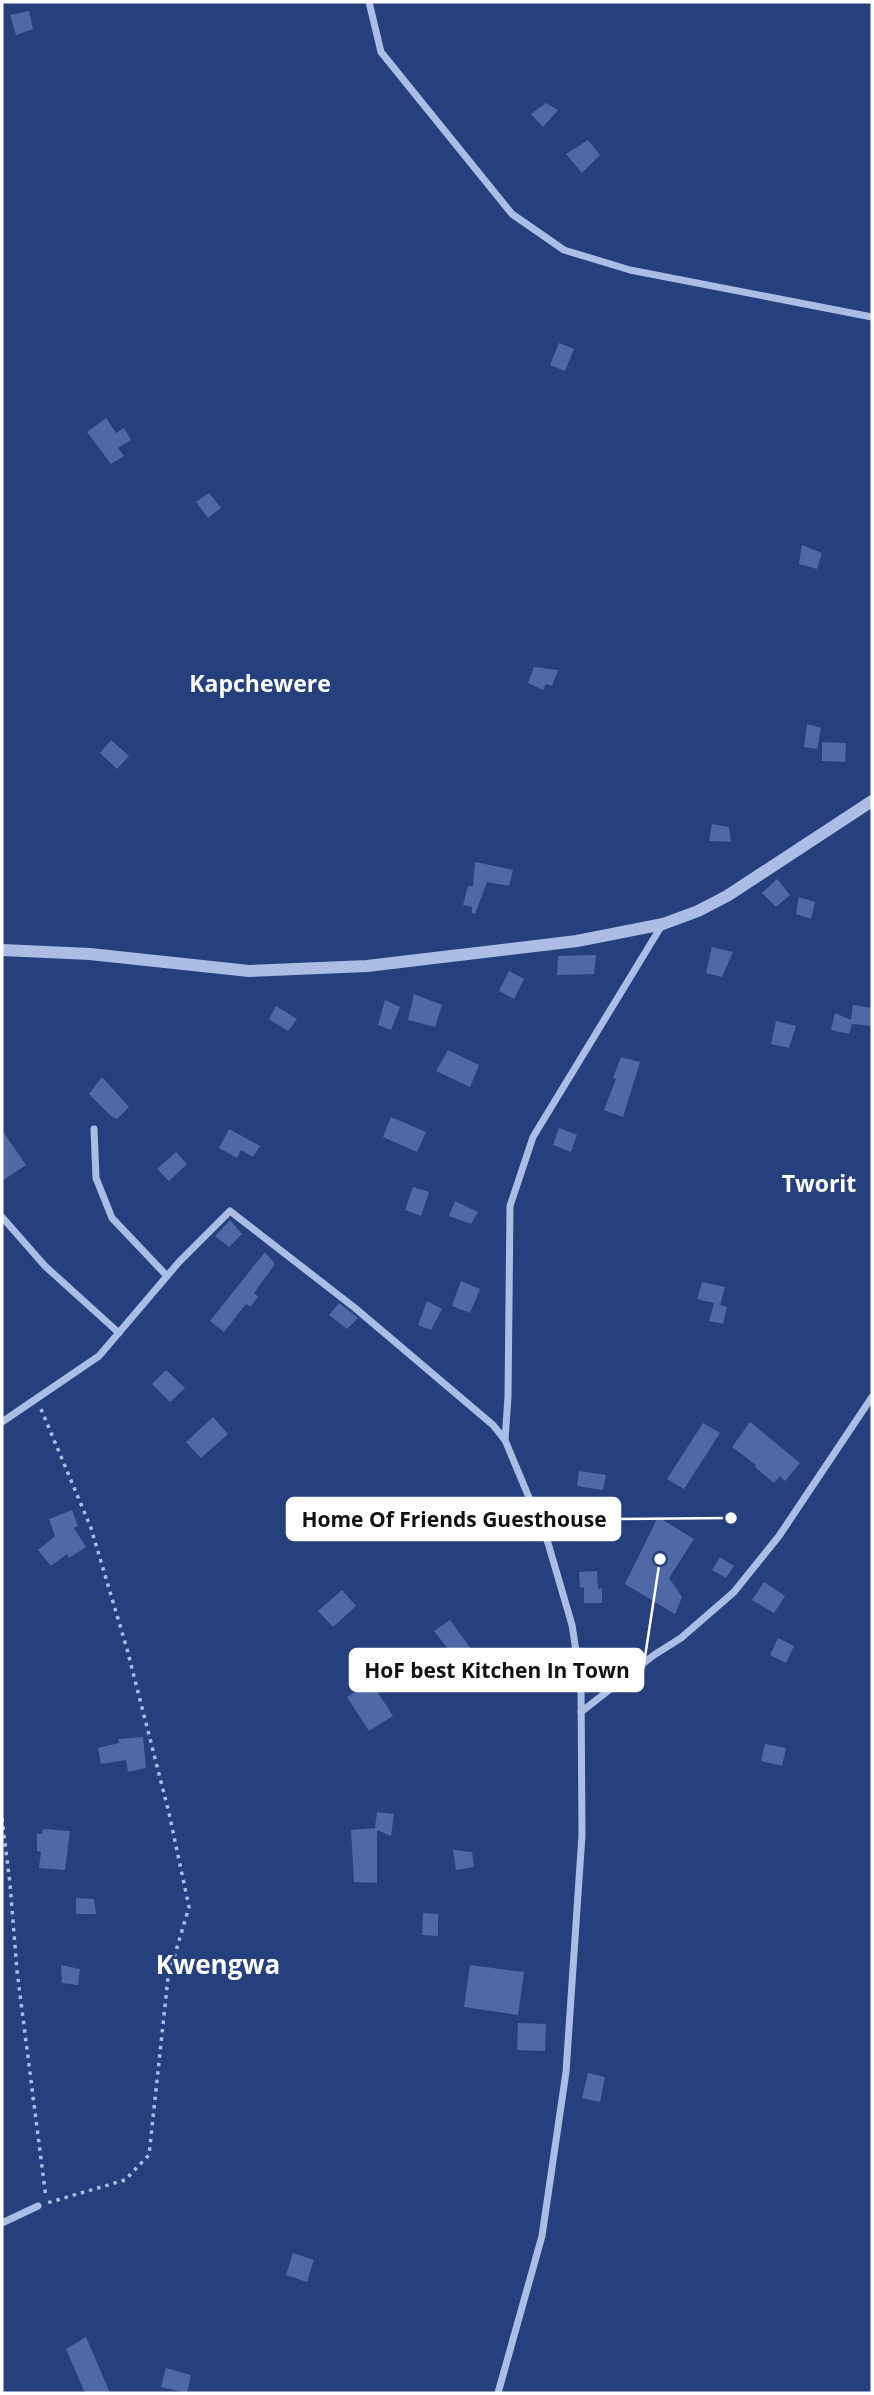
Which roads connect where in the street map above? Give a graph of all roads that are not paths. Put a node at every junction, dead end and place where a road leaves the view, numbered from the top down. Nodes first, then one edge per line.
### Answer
1 (369, 2) edge
2 (872, 317) edge
3 (872, 802) edge
4 (663, 924) junction
5 (2, 950) edge
6 (94, 1129) dead end
7 (2, 1217) edge
8 (167, 1276) junction
9 (119, 1333) junction
10 (872, 1398) edge
11 (2, 1422) edge
12 (505, 1440) junction
13 (581, 1712) junction
14 (42, 2205) road end
15 (2, 2223) edge
16 (498, 2393) edge

1 - 2 street
3 - 4 street
4 - 5 street
4 - 12 street
6 - 8 street
7 - 9 street
8 - 9 street
8 - 12 street
9 - 11 street
10 - 13 street
12 - 13 street
13 - 16 street
14 - 15 street

